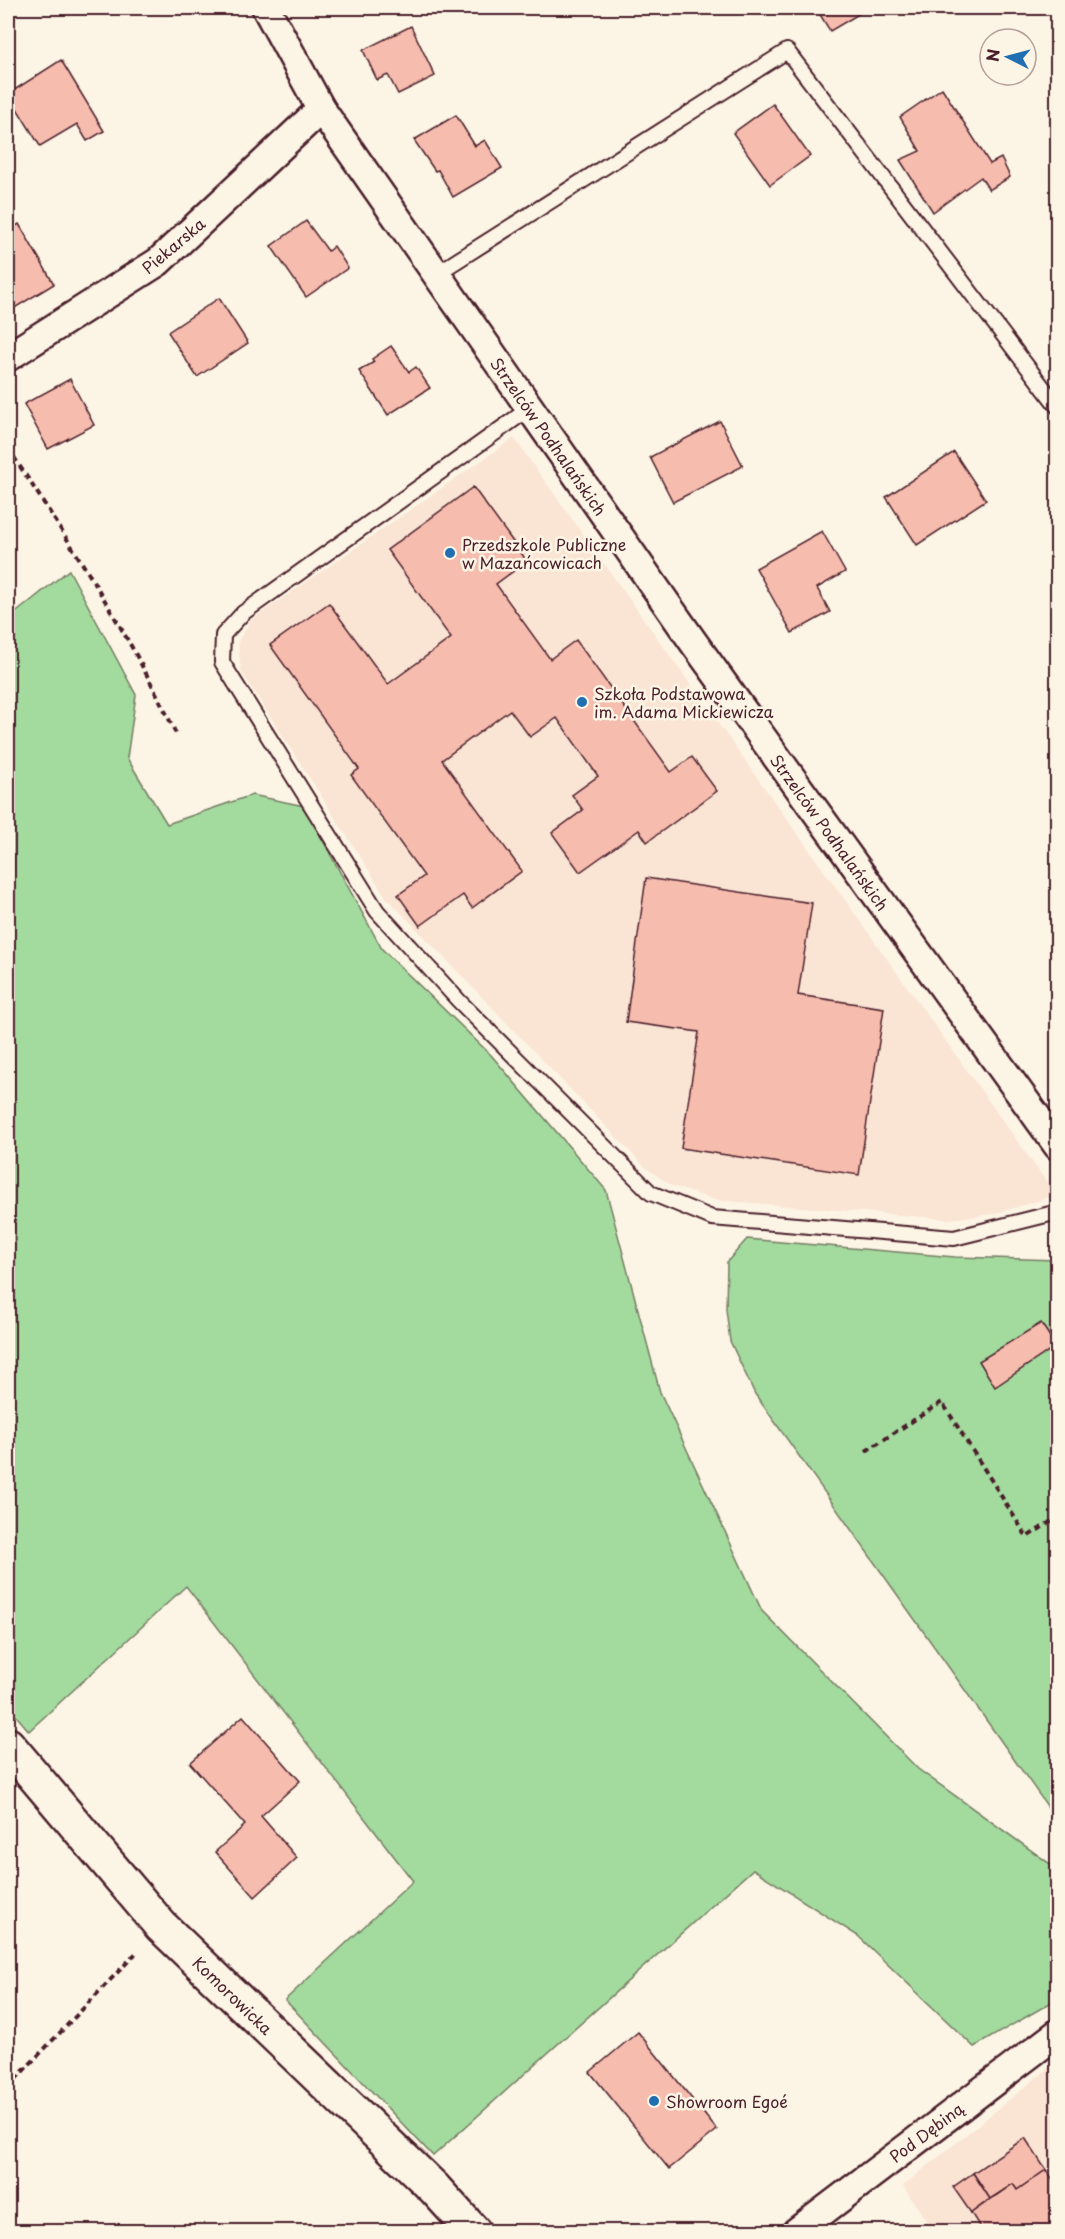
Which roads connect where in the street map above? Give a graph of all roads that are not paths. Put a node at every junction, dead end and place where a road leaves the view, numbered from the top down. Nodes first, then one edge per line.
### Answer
1 (266, 8) edge
2 (321, 109) junction
3 (436, 274) junction
4 (8, 357) edge
5 (1058, 407) edge
6 (530, 408) junction
7 (1058, 1146) edge
8 (1058, 1212) edge
9 (8, 1745) edge
10 (1058, 2033) edge
11 (474, 2232) edge
12 (796, 2232) edge

1 - 2 street, Strzelców Podhalańskich
2 - 3 street, Strzelców Podhalańskich
2 - 4 street, Piekarska
3 - 5 lane
3 - 6 street, Strzelców Podhalańskich
6 - 7 street, Strzelców Podhalańskich
6 - 8 lane
9 - 11 street, Komorowicka
10 - 12 street, Pod Dębiną

